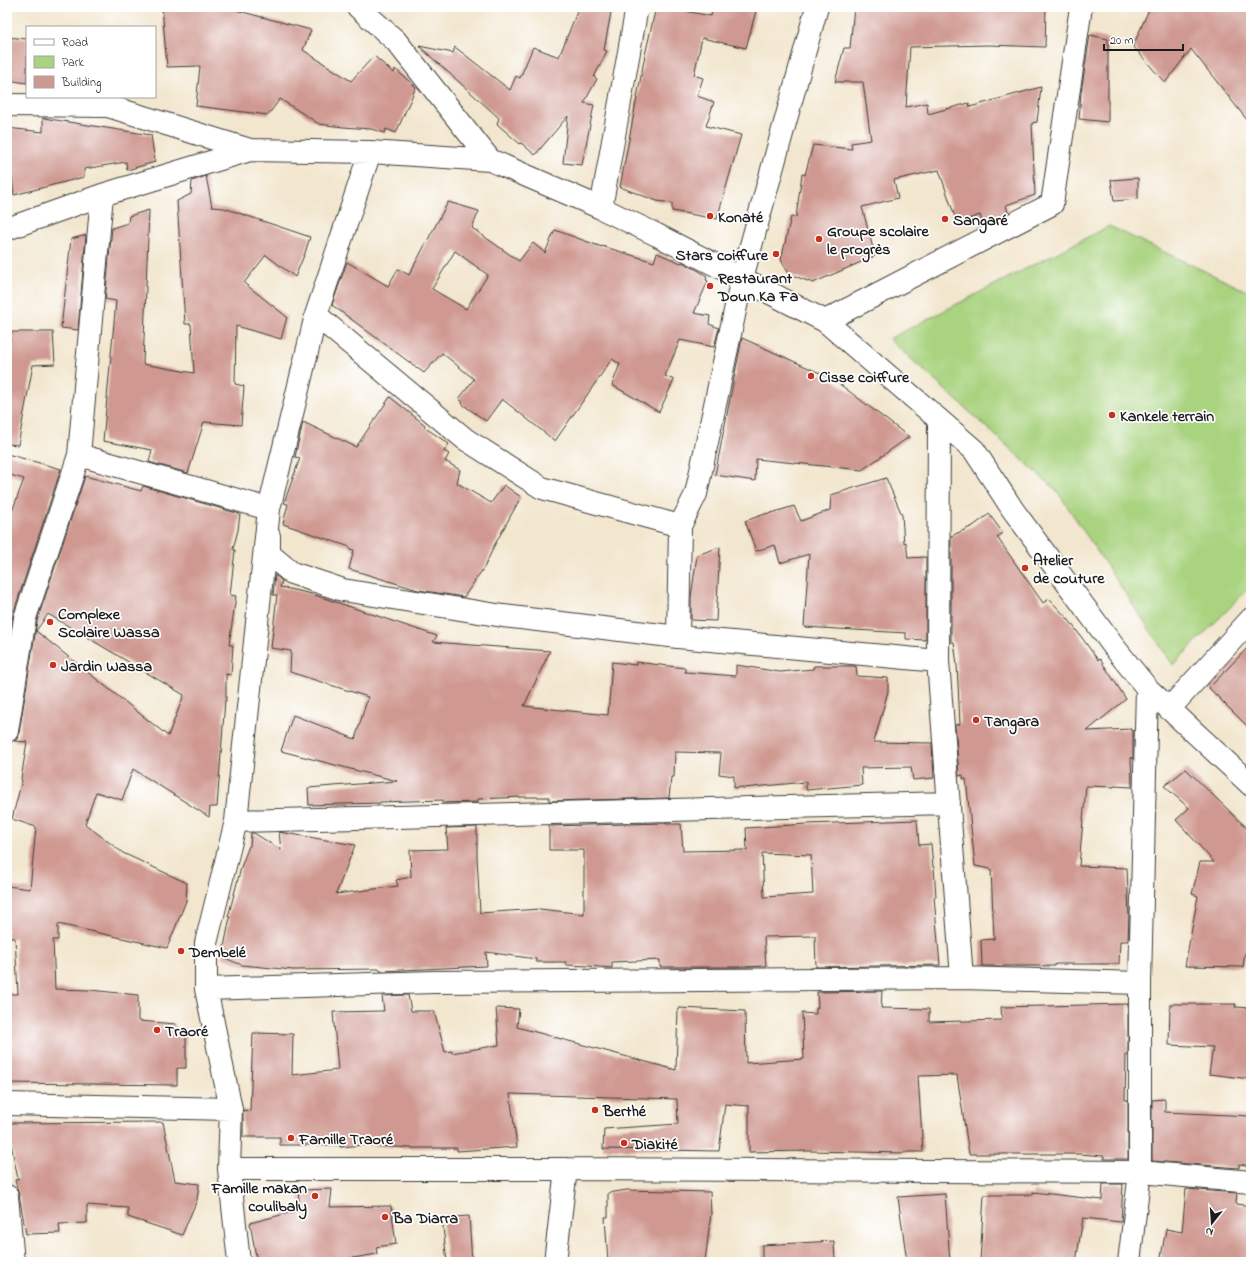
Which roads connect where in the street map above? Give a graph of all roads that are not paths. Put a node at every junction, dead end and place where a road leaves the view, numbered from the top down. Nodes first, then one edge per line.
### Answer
1 (358, 7) edge
2 (637, 7) edge
3 (817, 7) edge
4 (1081, 7) edge
5 (7, 105) edge
6 (250, 150) junction
7 (370, 152) junction
8 (490, 160) junction
9 (102, 195) junction
10 (601, 208) junction
11 (7, 228) edge
12 (742, 278) junction
13 (316, 315) junction
14 (825, 321) junction
15 (939, 420) junction
16 (79, 455) junction
17 (269, 509) junction
18 (680, 526) junction
19 (1251, 619) edge
20 (678, 637) junction
21 (938, 661) junction
22 (1147, 688) junction
23 (1169, 709) junction
24 (7, 731) edge
25 (1251, 785) edge
26 (949, 803) junction
27 (236, 821) junction
28 (962, 978) junction
29 (1140, 982) junction
30 (206, 989) junction
31 (7, 1104) edge
32 (231, 1108) junction
33 (229, 1169) junction
34 (566, 1169) junction
35 (1140, 1172) junction
36 (1251, 1182) edge
37 (7, 1196) edge
38 (14, 1262) edge
39 (239, 1262) edge
40 (554, 1262) edge
41 (1129, 1262) edge

1 - 8 street
2 - 10 street
3 - 12 street
4 - 14 street
5 - 6 street
6 - 7 street
6 - 9 street
7 - 8 street
7 - 13 street
8 - 10 street
9 - 11 street
9 - 16 street
10 - 12 street
12 - 14 street
12 - 18 street
13 - 17 street
13 - 18 street
14 - 15 street
15 - 21 street
15 - 22 street
16 - 17 street
16 - 24 street
17 - 20 street
17 - 27 street
18 - 20 street
19 - 23 street
20 - 21 street
21 - 26 street
22 - 23 street
22 - 29 street
23 - 25 street
26 - 27 street
26 - 28 street
27 - 30 street
28 - 29 street
28 - 30 street
29 - 35 street
30 - 32 street
31 - 32 street
32 - 33 street
33 - 34 street
33 - 39 street
34 - 35 street
34 - 40 street
35 - 36 street
35 - 41 street
37 - 38 street

